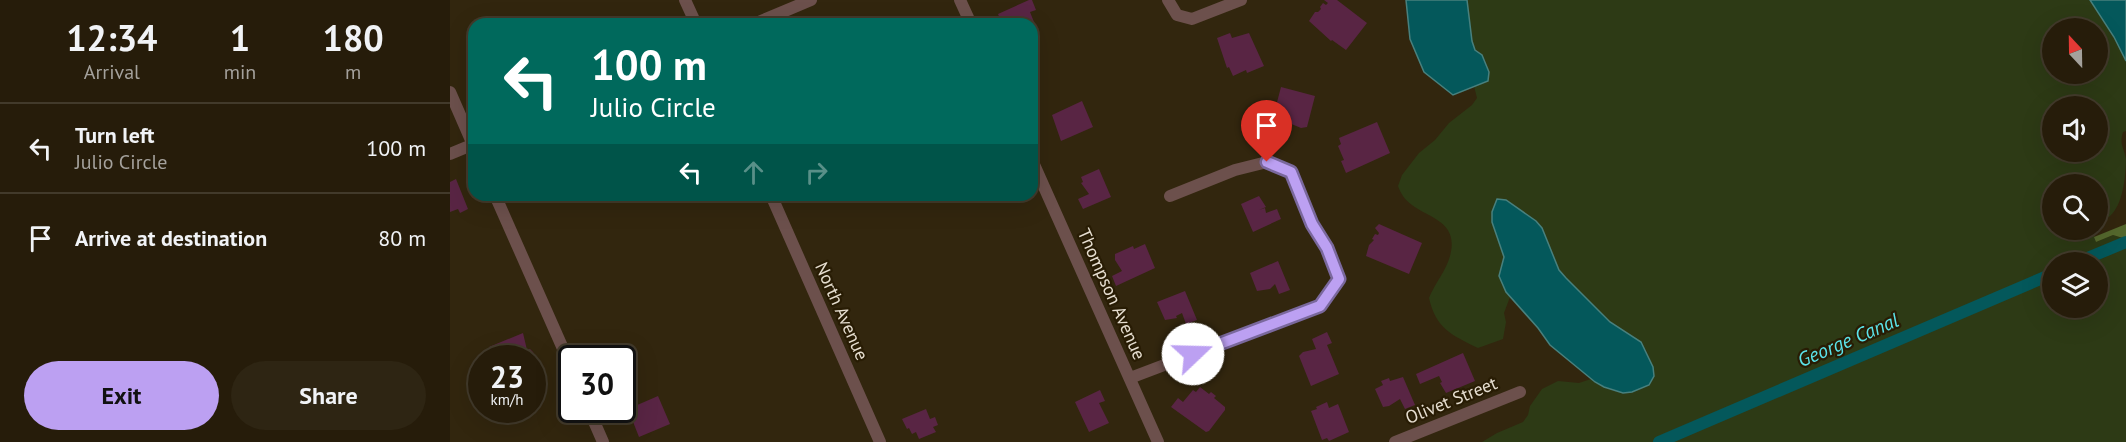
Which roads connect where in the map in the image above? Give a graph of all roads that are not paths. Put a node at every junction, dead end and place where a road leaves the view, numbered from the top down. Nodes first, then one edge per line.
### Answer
1 (685, 0) edge
2 (811, 0) edge
3 (960, 0) edge
4 (1168, 0) edge
5 (1240, 0) edge
6 (693, 18) edge
7 (768, 18) edge
8 (968, 18) edge
9 (450, 93) edge
10 (468, 132) edge
11 (468, 147) edge
12 (450, 154) edge
13 (1038, 173) edge
14 (1170, 196) dead end
15 (498, 201) edge
16 (774, 201) edge
17 (561, 345) edge
18 (1130, 378) junction
19 (1520, 392) dead end
20 (595, 423) edge
21 (603, 442) edge
22 (880, 442) edge
23 (1158, 442) edge
24 (1395, 442) edge

1 - 6 street
2 - 7 street
3 - 8 street
4 - 5 street
9 - 10 street
11 - 12 street
13 - 18 street, Thompson Avenue
14 - 18 street
15 - 17 street
16 - 22 street, North Avenue
18 - 23 street, Thompson Avenue
19 - 24 street, Olivet Street
20 - 21 street

